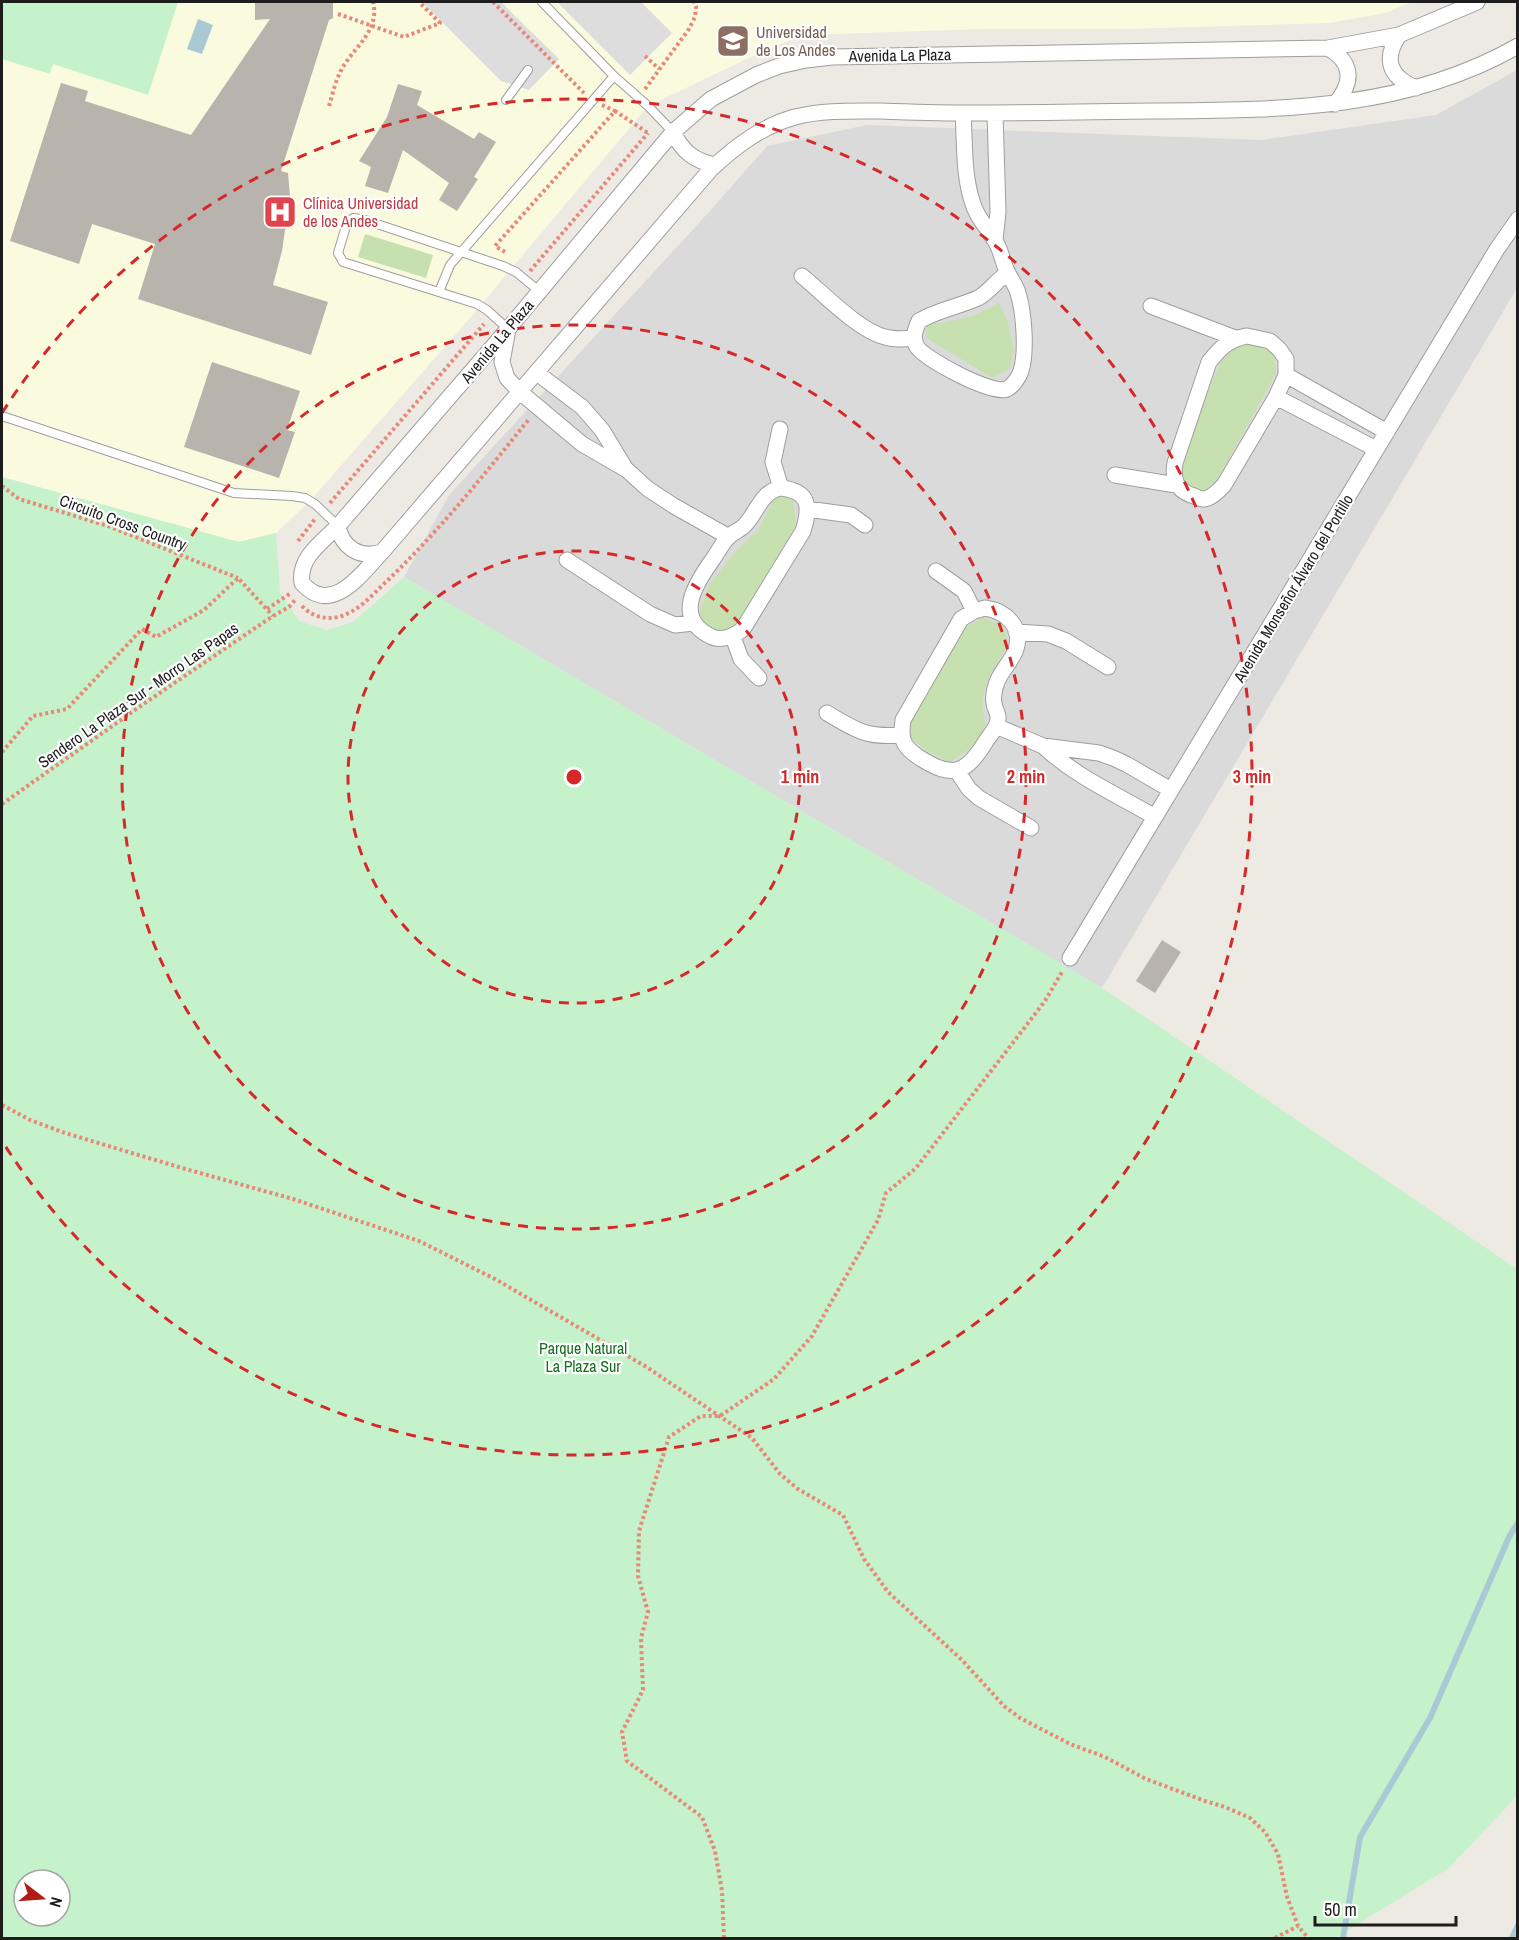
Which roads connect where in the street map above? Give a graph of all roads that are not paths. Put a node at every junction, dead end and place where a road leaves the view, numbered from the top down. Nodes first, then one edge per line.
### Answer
1 (542, 2) edge
2 (1477, 2) edge
3 (1400, 35) junction
4 (1518, 46) edge
5 (1328, 48) junction
6 (528, 70) dead end
7 (614, 76) junction
8 (1416, 88) junction
9 (506, 100) dead end
10 (1335, 104) junction
11 (963, 113) junction
12 (996, 113) junction
13 (673, 132) junction
14 (715, 165) junction
15 (1518, 219) edge
16 (995, 240) junction
17 (461, 251) junction
18 (1008, 273) junction
19 (802, 276) dead end
20 (538, 291) junction
21 (440, 292) junction
22 (1151, 306) dead end
23 (508, 329) junction
24 (914, 338) junction
25 (1235, 338) junction
26 (537, 373) junction
27 (1286, 375) junction
28 (520, 392) junction
29 (1276, 397) junction
30 (2, 416) edge
31 (780, 429) dead end
32 (1387, 432) junction
33 (1376, 450) junction
34 (627, 470) junction
35 (1115, 475) dead end
36 (1176, 485) junction
37 (781, 488) junction
38 (807, 509) junction
39 (865, 525) dead end
40 (338, 526) junction
41 (729, 537) junction
42 (382, 552) junction
43 (567, 560) dead end
44 (936, 571) dead end
45 (974, 610) junction
46 (694, 623) junction
47 (1016, 632) junction
48 (733, 637) junction
49 (1108, 667) dead end
50 (759, 678) dead end
51 (827, 713) dead end
52 (996, 726) junction
53 (901, 735) junction
54 (1042, 746) junction
55 (957, 771) junction
56 (1171, 790) junction
57 (1155, 817) junction
58 (1031, 828) dead end
59 (1070, 958) road end

1 - 7 lane
2 - 3 street, Avenida La Plaza
3 - 5 street, Avenida La Plaza
3 - 8 street
4 - 8 street, Avenida La Plaza
5 - 10 street
5 - 13 street, Avenida La Plaza
6 - 9 lane
7 - 13 lane
7 - 17 lane
8 - 10 street, Avenida La Plaza
10 - 12 street, Avenida La Plaza
11 - 12 street, Avenida La Plaza
11 - 14 street, Avenida La Plaza
11 - 16 street
12 - 16 street
13 - 14 street
13 - 20 street, Avenida La Plaza
14 - 26 street, Avenida La Plaza
15 - 32 street, Avenida Monseñor Álvaro del Portillo
16 - 18 street
17 - 20 lane
17 - 21 lane
17 - 21 lane
18 - 24 street
18 - 24 street
19 - 24 street
20 - 23 street, Avenida La Plaza
21 - 23 lane
22 - 25 street
23 - 28 street
23 - 40 street, Avenida La Plaza
25 - 27 street
25 - 36 street
26 - 28 street, Avenida La Plaza
26 - 34 street
27 - 29 street
27 - 32 street
28 - 34 street
28 - 42 street, Avenida La Plaza
29 - 33 street
29 - 36 street
30 - 40 lane
31 - 37 street
32 - 33 street, Avenida Monseñor Álvaro del Portillo
33 - 56 street, Avenida Monseñor Álvaro del Portillo
34 - 41 street
35 - 36 street
37 - 38 street
37 - 41 street
38 - 39 street
38 - 48 street
40 - 42 street
40 - 42 street, Avenida La Plaza
41 - 46 street
43 - 46 street
44 - 45 street
45 - 47 street
45 - 53 street
46 - 48 street
47 - 49 street
47 - 52 street
48 - 50 street
51 - 53 street
52 - 54 street
52 - 55 street
53 - 55 street
54 - 56 street
54 - 57 street
55 - 58 street
56 - 57 street, Avenida Monseñor Álvaro del Portillo
57 - 59 street, Avenida Monseñor Álvaro del Portillo

